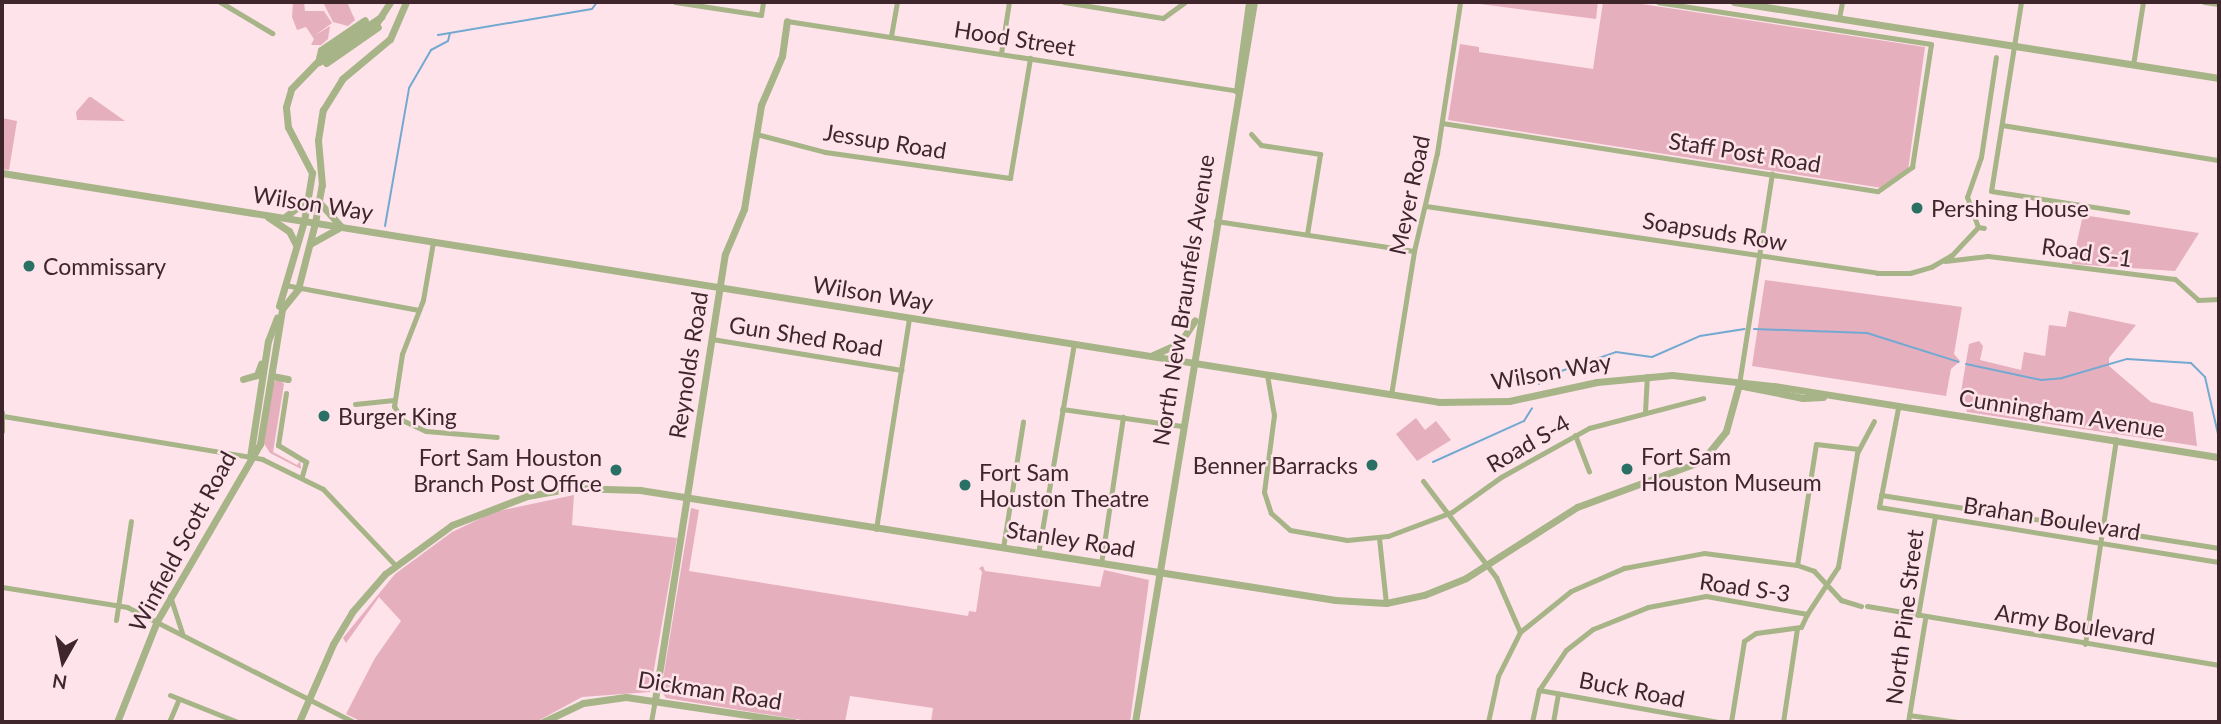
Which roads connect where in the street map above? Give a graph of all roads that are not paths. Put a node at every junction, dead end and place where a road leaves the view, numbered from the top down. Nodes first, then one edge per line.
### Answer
1 (220, 2) edge
2 (390, 2) edge
3 (406, 2) edge
4 (675, 2) edge
5 (763, 2) edge
6 (897, 2) edge
7 (1009, 2) edge
8 (1064, 2) edge
9 (1185, 2) edge
10 (1251, 2) edge
11 (1460, 2) edge
12 (1658, 2) edge
13 (1734, 2) edge
14 (1842, 2) edge
15 (2021, 2) edge
16 (2143, 2) edge
17 (2204, 2) edge
18 (2219, 5) edge
19 (1839, 18) junction
20 (787, 21) joint
21 (272, 33) dead end
22 (891, 36) junction
23 (2014, 46) junction
24 (1001, 53) junction
25 (1996, 57) dead end
26 (1030, 58) junction
27 (2133, 65) junction
28 (2219, 78) edge
29 (1237, 91) junction
30 (1442, 123) junction
31 (2001, 125) junction
32 (756, 134) junction
33 (1251, 134) dead end
34 (2219, 160) edge
35 (2, 173) edge
36 (1772, 174) junction
37 (309, 197) junction
38 (319, 202) junction
39 (1426, 206) junction
40 (2127, 212) dead end
41 (265, 215) junction
42 (279, 217) junction
43 (1215, 220) junction
44 (304, 221) junction
45 (316, 223) junction
46 (344, 227) junction
47 (1307, 234) junction
48 (433, 242) junction
49 (310, 245) junction
50 (296, 246) junction
51 (1414, 251) junction
52 (1759, 255) junction
53 (1942, 261) junction
54 (285, 285) junction
55 (720, 287) junction
56 (298, 289) junction
57 (1203, 296) junction
58 (2219, 299) edge
59 (419, 310) junction
60 (909, 318) junction
61 (712, 339) junction
62 (268, 341) junction
63 (1074, 344) junction
64 (1146, 356) junction
65 (1192, 363) junction
66 (901, 370) junction
67 (272, 376) junction
68 (1267, 376) junction
69 (1647, 376) junction
70 (288, 379) dead end
71 (1739, 384) junction
72 (286, 393) dead end
73 (260, 394) junction
74 (1391, 395) junction
75 (1703, 398) dead end
76 (394, 400) junction
77 (355, 404) dead end
78 (1898, 408) junction
79 (1062, 409) junction
80 (1646, 412) junction
81 (3, 414) edge
82 (1123, 417) junction
83 (1874, 421) dead end
84 (1024, 422) dead end
85 (1182, 426) junction
86 (2, 431) edge
87 (1575, 435) junction
88 (497, 437) dead end
89 (2116, 439) junction
90 (1859, 449) junction
91 (2219, 457) edge
92 (250, 458) junction
93 (1589, 471) dead end
94 (302, 476) junction
95 (1423, 481) dead end
96 (1881, 495) junction
97 (686, 498) junction
98 (1880, 508) joint
99 (1447, 514) junction
100 (1935, 517) junction
101 (131, 521) dead end
102 (876, 528) junction
103 (2105, 531) junction
104 (1379, 538) junction
105 (2103, 543) junction
106 (1003, 548) junction
107 (2219, 548) edge
108 (1038, 554) junction
109 (2219, 562) edge
110 (1101, 564) junction
111 (1486, 565) junction
112 (1797, 565) junction
113 (396, 566) junction
114 (1159, 572) junction
115 (1827, 585) junction
116 (2, 587) edge
117 (170, 596) junction
118 (1386, 603) junction
119 (118, 604) junction
120 (1807, 614) junction
121 (1922, 617) junction
122 (116, 620) dead end
123 (157, 621) junction
124 (1797, 628) junction
125 (1520, 632) junction
126 (182, 635) junction
127 (2085, 644) junction
128 (2219, 664) edge
129 (1539, 690) junction
130 (1558, 693) junction
131 (170, 695) dead end
132 (179, 699) junction
133 (307, 700) junction
134 (655, 700) junction
135 (1909, 715) junction
136 (117, 722) edge
137 (170, 722) edge
138 (238, 722) edge
139 (299, 722) edge
140 (354, 722) edge
141 (543, 722) edge
142 (651, 722) edge
143 (793, 722) edge
144 (1135, 722) edge
145 (1488, 722) edge
146 (1532, 722) edge
147 (1553, 722) edge
148 (1718, 722) edge
149 (1731, 722) edge
150 (1783, 722) edge
151 (1908, 722) edge
152 (1958, 722) edge

1 - 21 street
2 - 37 street, Winfield Scott Road
3 - 38 street
4 - 5 street
6 - 22 street
7 - 24 street
8 - 9 street
10 - 29 street, North New Braunfels Avenue
11 - 30 street, Meyer Road
12 - 36 street, Staff Post Road
13 - 19 street
14 - 19 street
15 - 23 street
16 - 27 street
17 - 18 street
19 - 23 street
20 - 22 street, Hood Street
20 - 32 street, Reynolds Road
22 - 24 street, Hood Street
23 - 27 street
23 - 31 street
24 - 26 street, Hood Street
25 - 53 street, Soapsuds Row
26 - 29 street, Hood Street
26 - 32 street, Jessup Road
27 - 28 street
29 - 43 street, North New Braunfels Avenue
30 - 36 street, Staff Post Road
30 - 39 street, Meyer Road
31 - 34 street
31 - 40 street
32 - 55 street, Reynolds Road
33 - 47 street
35 - 41 street, Wilson Way
36 - 52 street
37 - 42 street
37 - 44 street, Winfield Scott Road
38 - 45 street
38 - 46 street
39 - 51 street, Meyer Road
39 - 52 street, Soapsuds Row
41 - 42 street, Wilson Way
41 - 50 street
42 - 44 street, Wilson Way
43 - 47 street
43 - 57 street, North New Braunfels Avenue
44 - 45 street, Wilson Way
44 - 50 street, Winfield Scott Road
45 - 46 street, Wilson Way
45 - 49 street
46 - 48 street, Wilson Way
46 - 49 street
47 - 51 street
48 - 55 street, Wilson Way
48 - 59 street
49 - 56 street
50 - 54 street, Winfield Scott Road
51 - 74 street, Meyer Road
52 - 53 street, Soapsuds Row
52 - 71 street
53 - 58 street, Road S-1
54 - 56 street
54 - 62 street, Winfield Scott Road
55 - 60 street, Wilson Way
55 - 61 street, Reynolds Road
56 - 59 street
56 - 67 street
57 - 64 street
57 - 65 street, North New Braunfels Avenue
59 - 76 street
60 - 63 street, Wilson Way
60 - 66 street
61 - 66 street, Gun Shed Road
61 - 97 street, Reynolds Road
62 - 73 street, Winfield Scott Road
62 - 73 street
63 - 64 street, Wilson Way
63 - 79 street
64 - 65 street, Wilson Way
65 - 68 street, Wilson Way
65 - 85 street, North New Braunfels Avenue
66 - 102 street, Gun Shed Road
67 - 70 street
67 - 92 street
68 - 74 street, Wilson Way
68 - 104 street, Road S-4
69 - 71 street, Wilson Way
69 - 74 street, Wilson Way
69 - 80 street
71 - 78 street, Wilson Way
71 - 111 street, Stanley Road
72 - 94 street
73 - 92 street, Winfield Scott Road
75 - 80 street, Road S-4
76 - 77 street
76 - 88 street
78 - 89 street, Cunningham Avenue
78 - 96 street, North Pine Street
79 - 82 street
79 - 108 street
80 - 87 street, Road S-4
81 - 86 street
81 - 92 street
82 - 85 street
82 - 110 street
83 - 90 street, Road S-3
84 - 106 street
85 - 114 street, North New Braunfels Avenue
87 - 93 street
87 - 99 street, Road S-4
89 - 91 street, Cunningham Avenue
89 - 103 street
90 - 112 street
90 - 115 street, Road S-3
92 - 94 street
92 - 117 street, Winfield Scott Road
94 - 113 street
95 - 99 street
96 - 98 street, North Pine Street
96 - 103 street, Brahan Boulevard
97 - 102 street, Stanley Road
97 - 113 street, Stanley Road
97 - 134 street, Reynolds Road
98 - 100 street, Brahan Boulevard
99 - 104 street, Road S-4
99 - 111 street
100 - 105 street, Brahan Boulevard
100 - 121 street, North Pine Street
101 - 119 street
102 - 106 street, Stanley Road
103 - 105 street
103 - 107 street, Brahan Boulevard
104 - 118 street
105 - 109 street, Brahan Boulevard
105 - 127 street
106 - 108 street, Stanley Road
108 - 110 street, Stanley Road
110 - 114 street, Stanley Road
111 - 118 street, Stanley Road
111 - 125 street
112 - 115 street, Army Boulevard
112 - 125 street
113 - 133 street, Stanley Road
114 - 118 street, Stanley Road
114 - 144 street, North New Braunfels Avenue
115 - 120 street, Road S-3
115 - 121 street, Army Boulevard
116 - 119 street
117 - 123 street, Winfield Scott Road
117 - 126 street
119 - 122 street
119 - 123 street
120 - 124 street
120 - 129 street, Road S-3
121 - 127 street, Army Boulevard
121 - 135 street, North Pine Street
123 - 126 street
123 - 136 street, Winfield Scott Road
124 - 149 street
124 - 150 street
125 - 145 street
126 - 133 street
127 - 128 street, Army Boulevard
129 - 130 street, Buck Road
129 - 146 street, Road S-3
130 - 147 street
130 - 148 street, Buck Road
131 - 132 street
132 - 137 street
132 - 138 street
133 - 139 street, Stanley Road
133 - 140 street
134 - 141 street, Dickman Road
134 - 142 street, Reynolds Road
134 - 143 street, Dickman Road
135 - 151 street, North Pine Street
135 - 152 street

